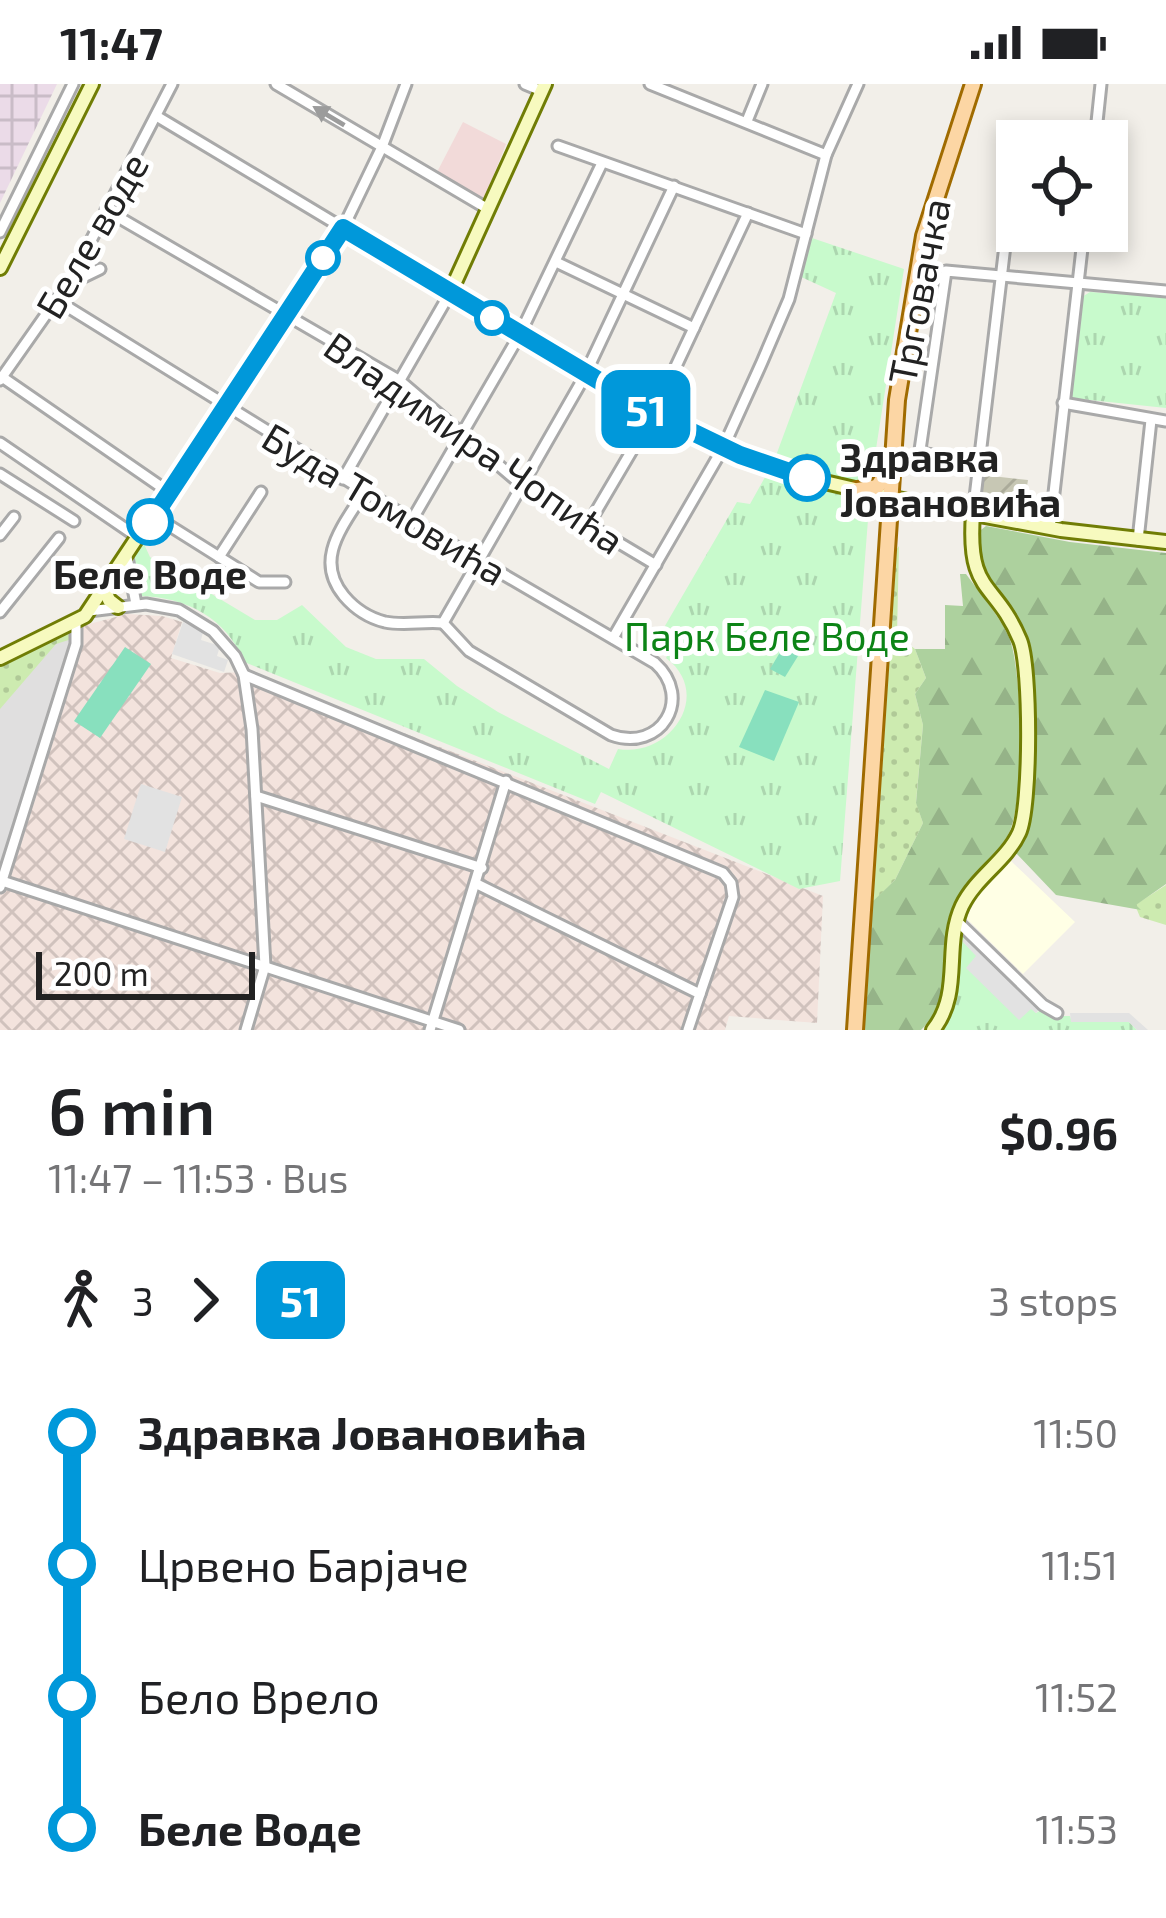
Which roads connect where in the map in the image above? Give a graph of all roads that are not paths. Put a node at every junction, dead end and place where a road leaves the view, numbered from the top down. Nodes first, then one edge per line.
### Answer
1 (73, 84) edge
2 (92, 84) edge
3 (172, 84) edge
4 (276, 84) edge
5 (406, 84) edge
6 (525, 84) edge
7 (650, 84) edge
8 (689, 84) edge
9 (762, 84) edge
10 (858, 84) edge
11 (973, 84) edge
12 (1101, 84) edge
13 (543, 87) edge
14 (684, 97) junction
15 (158, 117) junction
16 (1097, 120) edge
17 (747, 121) junction
18 (558, 146) dead end
19 (382, 147) junction
20 (826, 154) junction
21 (602, 163) junction
22 (674, 186) junction
23 (488, 209) junction
24 (106, 210) junction
25 (748, 214) junction
26 (343, 228) junction
27 (0, 232) edge
28 (806, 234) junction
29 (1004, 252) edge
30 (1082, 252) edge
31 (556, 262) junction
32 (0, 268) edge
33 (100, 269) dead end
34 (1001, 275) junction
35 (1166, 277) edge
36 (1078, 283) junction
37 (67, 286) junction
38 (1166, 291) edge
39 (450, 293) junction
40 (623, 295) junction
41 (58, 301) junction
42 (286, 315) junction
43 (694, 328) junction
44 (520, 334) junction
45 (586, 374) junction
46 (1, 379) edge
47 (400, 381) junction
48 (1063, 403) junction
49 (226, 409) junction
50 (653, 413) junction
51 (1151, 420) junction
52 (1166, 421) edge
53 (462, 435) junction
54 (0, 443) edge
55 (723, 448) junction
56 (980, 461) junction
57 (891, 465) junction
58 (0, 474) edge
59 (343, 479) junction
60 (522, 485) junction
61 (858, 490) junction
62 (261, 492) dead end
63 (364, 492) junction
64 (170, 493) junction
65 (890, 495) junction
66 (974, 514) junction
67 (154, 516) junction
68 (14, 517) dead end
69 (412, 520) junction
70 (74, 521) dead end
71 (588, 525) junction
72 (1050, 528) junction
73 (0, 535) edge
74 (59, 538) dead end
75 (140, 538) junction
76 (1138, 540) junction
77 (1166, 542) edge
78 (127, 557) junction
79 (219, 557) junction
80 (479, 560) junction
81 (656, 566) junction
82 (285, 582) dead end
83 (105, 590) junction
84 (136, 604) junction
85 (118, 607) junction
86 (89, 611) junction
87 (0, 612) edge
88 (76, 622) junction
89 (443, 623) junction
90 (613, 638) junction
91 (0, 658) edge
92 (244, 675) junction
93 (506, 781) junction
94 (256, 796) junction
95 (4, 853) edge
96 (482, 868) junction
97 (1, 884) edge
98 (477, 884) junction
99 (957, 921) junction
100 (265, 966) junction
101 (700, 994) junction
102 (1057, 1013) dead end
103 (432, 1026) edge
104 (246, 1030) edge
105 (459, 1030) edge
106 (688, 1030) edge
107 (855, 1030) edge
108 (933, 1030) edge

1 - 27 street
2 - 32 street
3 - 15 street, Беле воде
19 -> 4 street
5 - 19 street
6 - 13 street
7 - 14 street
8 - 14 street
9 - 17 street
10 - 20 street
11 - 57 main road, Трговачка
12 - 16 street
13 - 23 street
14 - 17 street
15 - 24 street, Беле воде
15 - 26 street
17 - 20 street
18 - 21 street
19 - 23 street
19 - 26 street
20 - 28 street
21 - 22 street
21 - 31 street
22 - 25 street
22 - 40 street
23 - 39 street
24 - 37 street, Беле воде
24 - 42 street, Владимира Чопића
25 - 28 street
25 - 43 street
26 - 39 street
26 - 42 street
28 - 55 street
29 - 34 street
30 - 36 street
31 - 40 street
31 - 44 street
33 - 37 street
34 - 36 street
34 - 56 street
34 - 56 street
35 - 38 street
36 - 38 street
36 - 48 street
37 - 41 street, Беле воде
39 - 44 street
39 - 47 street
40 - 43 street
40 - 45 street
41 - 46 street, Беле воде
41 - 49 street, Буда Томовића
42 - 47 street, Владимира Чопића
42 - 49 street
43 - 50 street
44 - 45 street
44 - 53 street
45 - 50 street
45 - 60 street
46 - 64 street
47 - 53 street, Владимира Чопића
47 - 59 street
48 - 51 street
48 - 72 street
49 - 59 street, Буда Томовића
49 - 64 street
50 - 55 street
50 - 71 street
51 - 52 street
51 - 76 street
53 - 60 street, Владимира Чопића
53 - 69 street
54 - 75 street
55 - 61 street
55 - 81 street
56 - 66 street
57 - 61 main road
57 - 65 main road, Трговачка
58 - 70 street
59 - 63 street, Буда Томовића
60 - 71 street, Владимира Чопића
60 - 80 street
61 - 65 street
62 - 79 street
63 - 69 street, Буда Томовића
63 - 89 street
64 - 67 street
65 - 66 street
65 - 107 main road, Трговачка
66 - 72 street
66 - 99 street
67 - 75 street
67 - 79 street
68 - 73 street
69 - 80 street, Буда Томовића
71 - 81 street, Владимира Чопића
72 - 76 street
74 - 87 street
75 - 78 street
76 - 77 street
78 - 83 street
78 - 84 street
79 - 82 street
80 - 89 street
80 - 90 street, Буда Томовића
81 - 90 street
83 - 85 street
83 - 86 street
84 - 85 street
84 - 92 street
85 - 86 street
86 - 88 street
88 - 91 street
88 - 95 street
89 - 90 street, Буда Томовића
92 - 93 street
92 - 94 street
93 - 96 street
93 - 101 street
94 - 96 street
94 - 100 street
95 - 97 street
96 - 98 street
97 - 100 street
98 - 101 street
98 - 103 street
99 - 102 street
99 - 108 street
100 - 103 street
100 - 104 street
101 - 106 street
103 - 105 street

